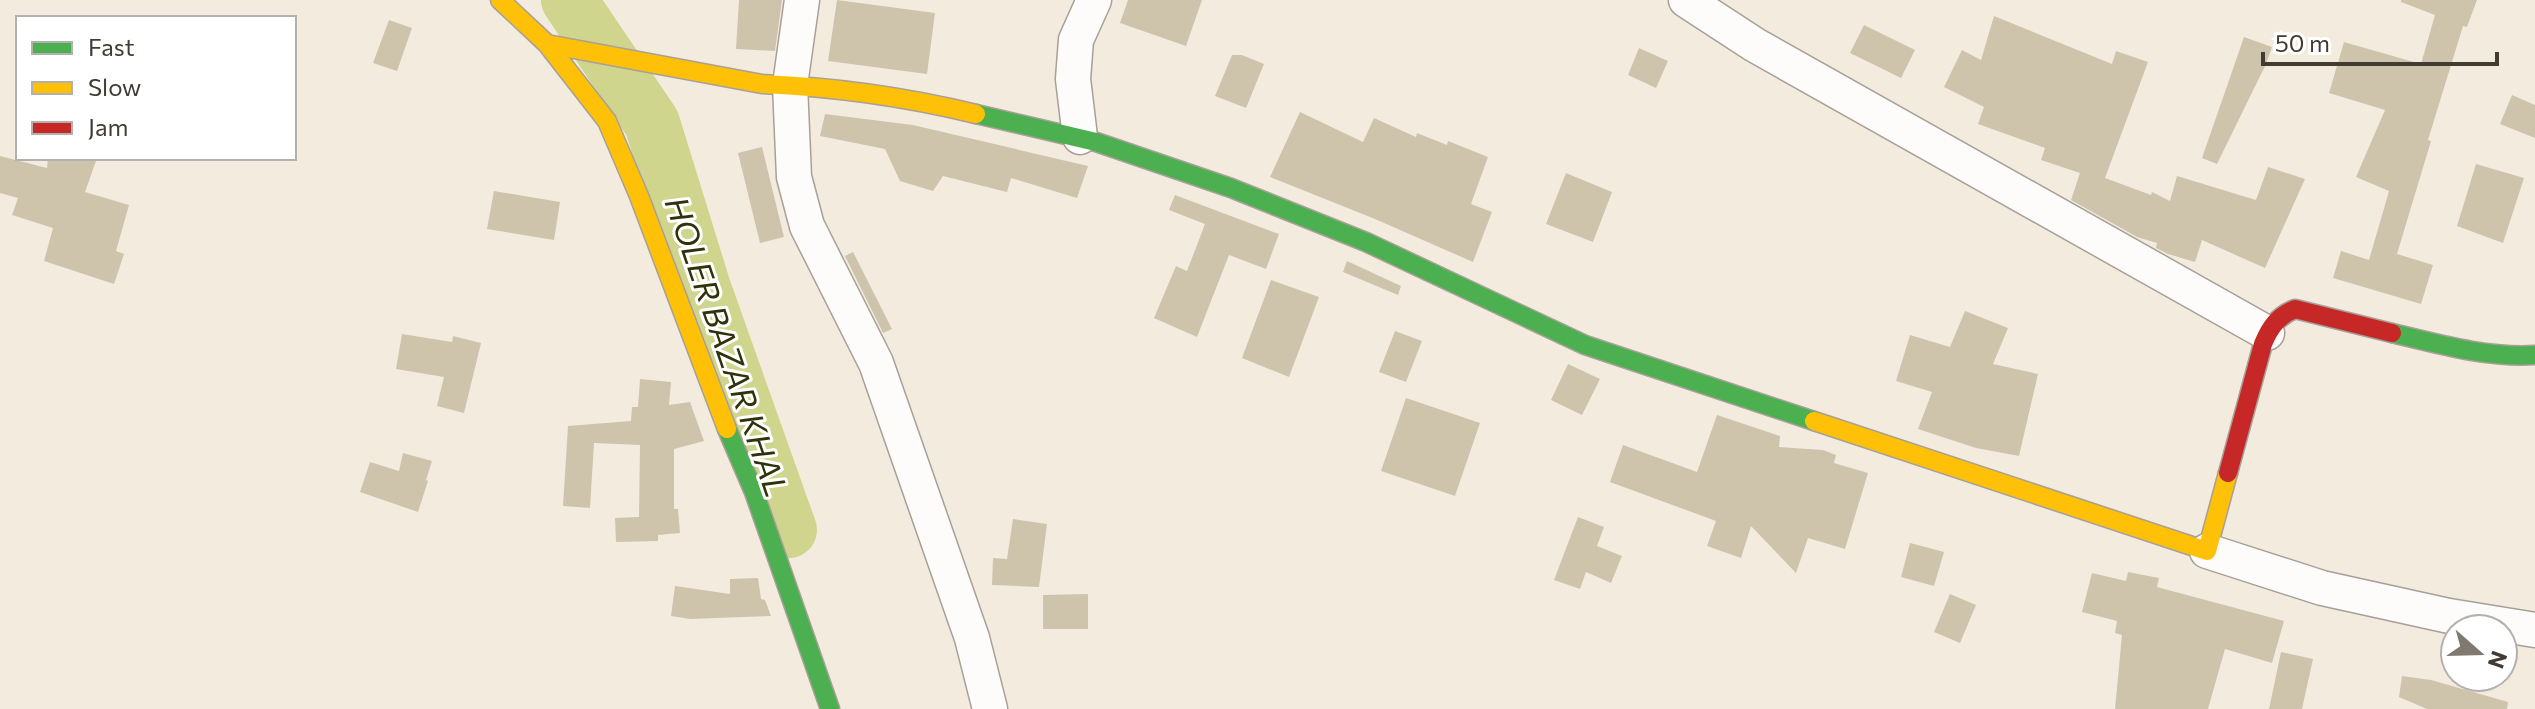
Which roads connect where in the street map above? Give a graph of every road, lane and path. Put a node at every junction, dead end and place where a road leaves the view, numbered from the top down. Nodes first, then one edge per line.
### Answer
1 (500, 0) edge
2 (802, 0) edge
3 (1094, 0) edge
4 (1686, 0) edge
5 (547, 44) junction
6 (790, 85) junction
7 (1080, 137) junction
8 (2267, 333) junction
9 (2535, 355) edge
10 (2207, 551) junction
11 (2535, 630) edge
12 (830, 709) edge
13 (990, 709) edge

1 - 5 street
2 - 6 street
3 - 7 street
4 - 8 street
5 - 6 street
5 - 12 street
6 - 7 street
6 - 13 street
7 - 10 street
8 - 9 street
8 - 10 street
10 - 11 street

